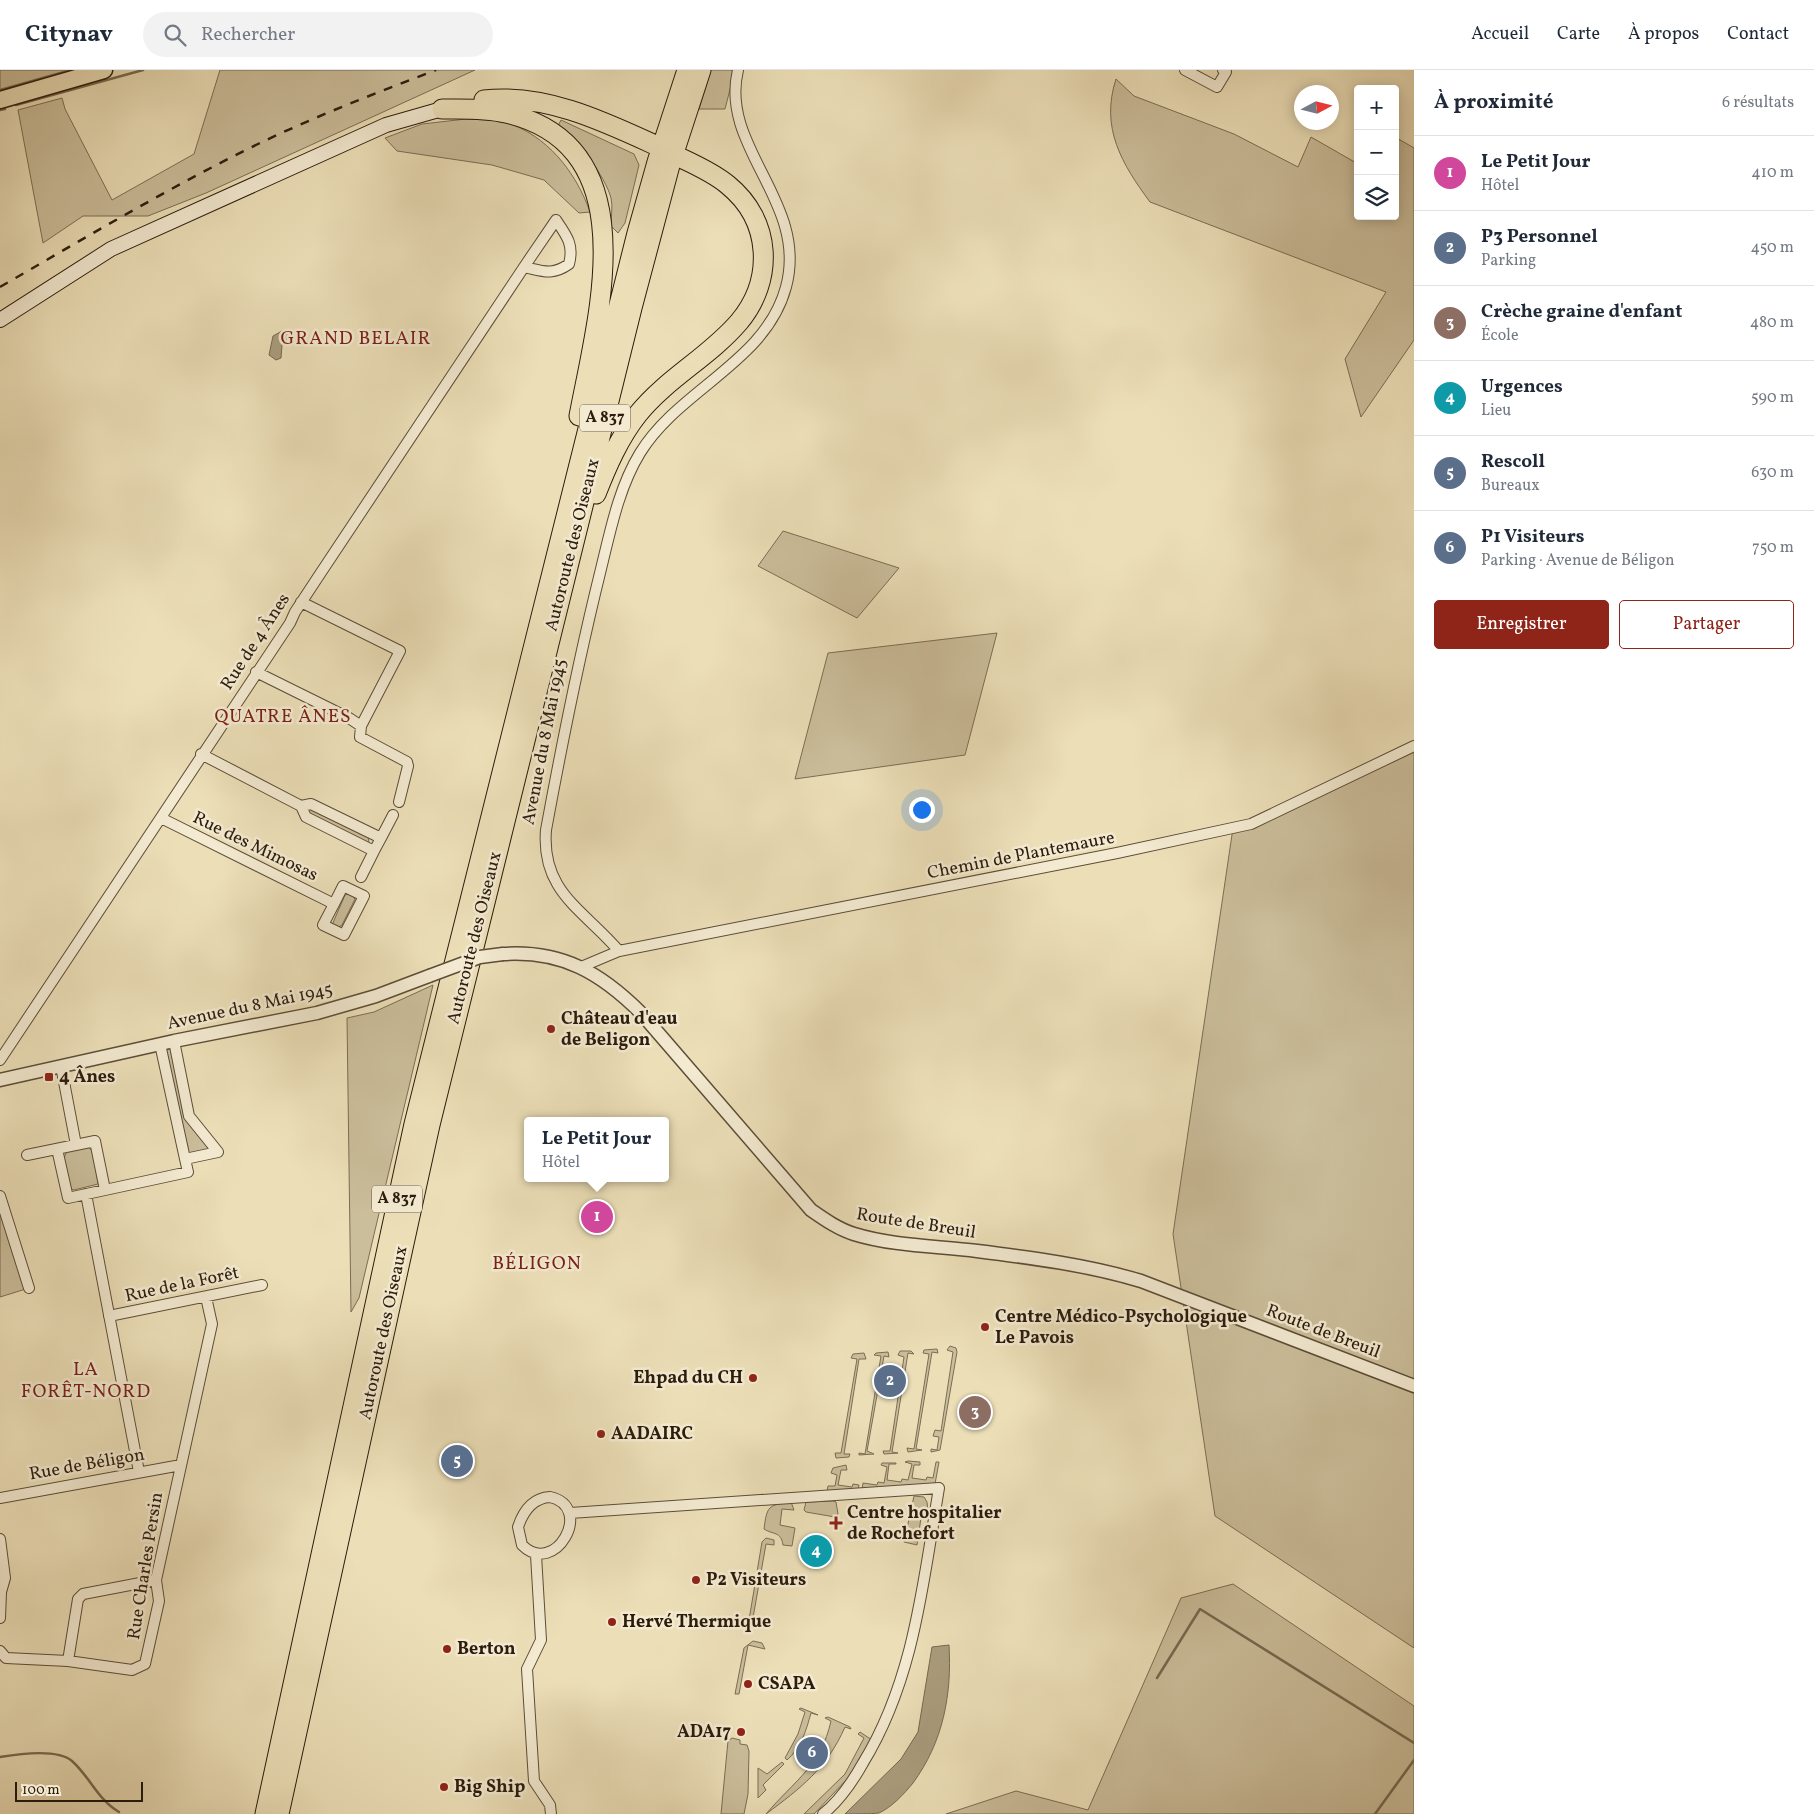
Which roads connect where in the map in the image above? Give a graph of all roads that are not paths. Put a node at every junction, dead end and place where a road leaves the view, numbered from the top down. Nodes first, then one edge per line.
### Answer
1 (104, 70) edge
2 (687, 70) edge
3 (701, 70) edge
4 (738, 70) edge
5 (1184, 70) edge
6 (1223, 70) edge
7 (1203, 74) edge
8 (0, 100) edge
9 (442, 109) junction
10 (653, 144) dead end
11 (683, 159) dead end
12 (524, 268) junction
13 (0, 320) edge
14 (301, 602) junction
15 (542, 608) junction
16 (256, 672) junction
17 (542, 672) junction
18 (361, 726) junction
19 (1414, 746) edge
20 (202, 754) junction
21 (399, 802) dead end
22 (301, 806) junction
23 (393, 816) dead end
24 (161, 818) junction
25 (381, 838) junction
26 (374, 851) junction
27 (362, 877) dead end
28 (334, 904) junction
29 (619, 951) junction
30 (504, 954) joint
31 (581, 967) junction
32 (174, 1041) junction
33 (160, 1044) junction
34 (0, 1060) edge
35 (61, 1066) junction
36 (0, 1080) edge
37 (76, 1145) junction
38 (57, 1149) junction
39 (26, 1155) dead end
40 (185, 1159) junction
41 (106, 1190) junction
42 (86, 1194) junction
43 (0, 1196) edge
44 (262, 1285) dead end
45 (28, 1288) dead end
46 (206, 1297) junction
47 (109, 1316) junction
48 (1414, 1386) edge
49 (181, 1465) junction
50 (139, 1472) junction
51 (0, 1498) edge
52 (570, 1513) junction
53 (0, 1538) edge
54 (536, 1555) junction
55 (156, 1580) junction
56 (0, 1618) edge
57 (0, 1651) edge
58 (68, 1661) junction
59 (265, 1814) edge
60 (278, 1814) edge
61 (551, 1814) edge
62 (823, 1814) edge

1 - 8 main road
2 - 15 highway, Autoroute des Oiseaux / A 837
3 - 17 highway, Autoroute des Oiseaux / A 837
4 - 29 street, Avenue du 8 Mai 1945
5 - 7 street
6 - 7 street
9 - 10 highway
9 - 13 main road
9 - 15 highway
11 - 17 highway
12 - 12 street, Rue de 4 Ânes
12 - 14 street, Rue de 4 Ânes
14 - 16 street, Rue de 4 Ânes
14 - 18 street
15 - 59 highway, Autoroute des Oiseaux / A 837
16 - 18 street
16 - 20 street, Rue de 4 Ânes
17 - 60 highway, Autoroute des Oiseaux / A 837
18 - 21 street
19 - 29 street, Chemin de Plantemaure
20 - 22 street
20 - 24 street, Rue de 4 Ânes
22 - 25 street
22 - 26 street
23 - 25 street
24 - 28 street, Rue des Mimosas
24 - 34 street, Rue de 4 Ânes
25 - 26 street
26 - 27 street
28 - 28 street
29 - 31 street
30 - 31 street, Route de Breuil
30 - 32 street, Avenue du 8 Mai 1945, bridge
31 - 48 street, Route de Breuil
32 - 33 street, Avenue du 8 Mai 1945
32 - 40 street
33 - 35 street, Avenue du 8 Mai 1945
33 - 40 street
35 - 36 street, Avenue du 8 Mai 1945
35 - 37 street
37 - 38 street
37 - 41 street
38 - 39 street
38 - 42 street
40 - 41 street
41 - 42 street
42 - 47 street
43 - 45 street
44 - 46 street, Rue de la Forêt
46 - 47 street, Rue de la Forêt
46 - 49 street, Rue Charles Persin
47 - 50 street
49 - 50 street, Rue de Béligon
49 - 55 street, Rue Charles Persin
50 - 51 street, Rue de Béligon
52 - 54 street
52 - 54 street
52 - 62 street
53 - 56 street
54 - 61 street
55 - 58 street
55 - 58 street, Rue Charles Persin
57 - 58 street, Rue Charles Persin

